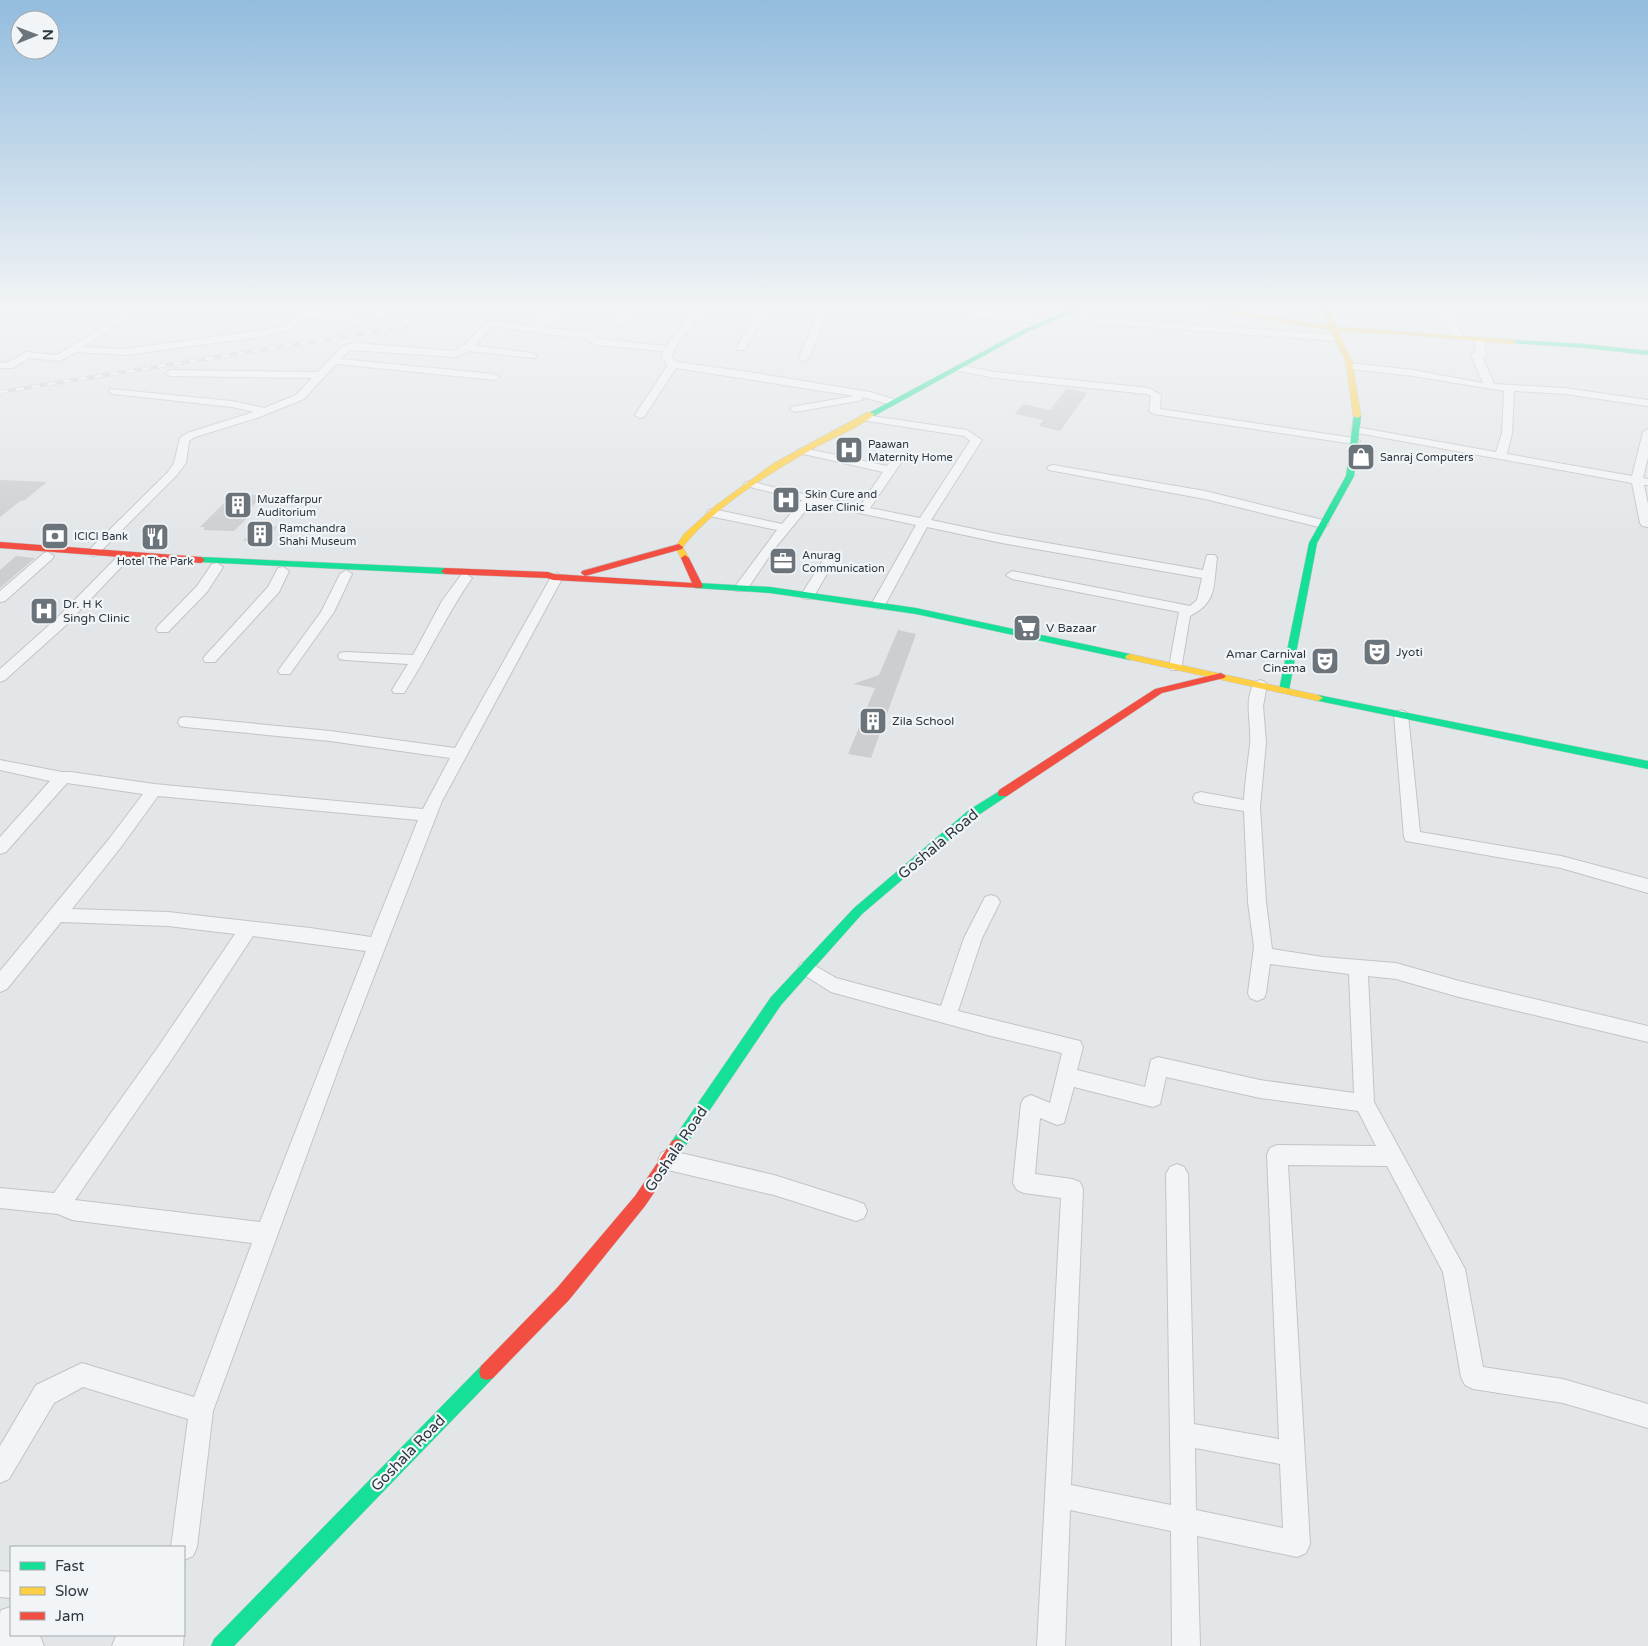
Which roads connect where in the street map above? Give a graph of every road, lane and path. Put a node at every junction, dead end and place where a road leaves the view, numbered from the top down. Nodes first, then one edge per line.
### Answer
1 (311, 386) edge
2 (660, 386) edge
3 (814, 386) edge
4 (923, 386) edge
5 (1106, 386) edge
6 (1354, 386) edge
7 (1483, 386) edge
8 (1490, 387) joint
9 (1509, 388) junction
10 (114, 391) dead end
11 (870, 395) junction
12 (892, 402) junction
13 (1648, 403) edge
14 (795, 409) dead end
15 (267, 412) junction
16 (640, 415) dead end
17 (865, 418) junction
18 (1648, 432) edge
19 (1355, 435) junction
20 (803, 451) junction
21 (1501, 455) junction
22 (899, 457) dead end
23 (1053, 468) dead end
24 (889, 470) junction
25 (1643, 481) edge
26 (750, 484) junction
27 (809, 499) junction
28 (863, 510) junction
29 (713, 512) junction
30 (924, 522) junction
31 (1648, 523) edge
32 (1323, 524) junction
33 (784, 528) junction
34 (0, 545) edge
35 (679, 546) junction
36 (0, 552) edge
37 (93, 552) junction
38 (48, 556) junction
39 (1211, 558) dead end
40 (121, 560) junction
41 (829, 560) dead end
42 (217, 567) junction
43 (283, 571) junction
44 (346, 574) junction
45 (1012, 575) dead end
46 (1207, 575) junction
47 (559, 577) junction
48 (466, 578) junction
49 (698, 586) junction
50 (741, 588) junction
51 (808, 595) junction
52 (0, 598) edge
53 (878, 605) junction
54 (1191, 610) junction
55 (163, 630) dead end
56 (345, 656) dead end
57 (210, 660) dead end
58 (418, 660) junction
59 (1147, 661) junction
60 (1176, 667) junction
61 (285, 671) dead end
62 (1221, 676) junction
63 (0, 677) edge
64 (1260, 685) junction
65 (399, 690) dead end
66 (1284, 690) junction
67 (1159, 691) junction
68 (1401, 715) junction
69 (186, 722) dead end
70 (459, 754) junction
71 (0, 765) edge
72 (1648, 765) edge
73 (62, 778) junction
74 (154, 790) junction
75 (1201, 798) dead end
76 (1252, 806) junction
77 (430, 815) junction
78 (0, 848) edge
79 (1648, 886) edge
80 (991, 902) dead end
81 (57, 915) junction
82 (248, 929) junction
83 (377, 944) junction
84 (1262, 956) junction
85 (807, 968) junction
86 (1358, 968) junction
87 (0, 984) edge
88 (1257, 993) dead end
89 (947, 1016) junction
90 (1648, 1034) edge
91 (1066, 1076) junction
92 (1364, 1103) junction
93 (1393, 1156) junction
94 (668, 1160) junction
95 (1178, 1174) dead end
96 (0, 1198) edge
97 (59, 1204) junction
98 (856, 1211) dead end
99 (267, 1234) junction
100 (201, 1411) junction
101 (1648, 1416) edge
102 (1183, 1434) junction
103 (1293, 1454) junction
104 (0, 1470) edge
105 (1058, 1494) junction
106 (1184, 1522) junction
107 (184, 1546) edge
108 (10, 1623) edge
109 (151, 1636) edge
110 (30, 1646) edge
111 (126, 1646) edge
112 (221, 1646) edge
113 (1051, 1646) edge
114 (1186, 1646) edge

1 - 15 street
2 - 16 street
3 - 11 street
4 - 12 main road
5 - 19 street
6 - 19 main road
7 - 8 street
8 - 9 street
9 - 13 street
9 - 21 street
10 - 15 street
11 - 12 street
11 - 14 street
12 - 17 main road
15 - 37 street
17 - 20 main road
17 - 30 street
18 - 25 street
19 - 21 street
19 - 32 main road
20 - 24 street
20 - 26 main road
21 - 25 street
22 - 24 street
23 - 32 street
24 - 28 street
25 - 31 street
26 - 27 street
26 - 29 main road
27 - 28 street
27 - 33 street
28 - 30 street
29 - 33 street
29 - 35 main road
30 - 46 street
30 - 53 street
32 - 66 main road
33 - 50 street
34 - 37 main road
35 - 47 main road
35 - 49 main road
36 - 38 main road
37 - 47 main road
38 - 40 main road
38 - 52 street
39 - 46 street
40 - 42 main road
40 - 63 street
41 - 51 street
42 - 43 main road
42 - 55 street
43 - 44 main road
43 - 57 street
44 - 48 main road
44 - 61 street
45 - 54 street
46 - 54 street
47 - 48 main road
47 - 49 main road
47 - 70 street
48 - 58 street
49 - 50 main road
50 - 51 main road
51 - 53 main road
53 - 59 main road
54 - 60 street
56 - 58 street
58 - 65 street
59 - 60 main road
59 - 67 main road
60 - 62 main road
62 - 64 main road
62 - 67 main road
64 - 66 main road
64 - 76 street
66 - 68 main road
67 - 85 main road, Goshala Road
68 - 72 main road
68 - 79 street
69 - 70 street
70 - 77 street
71 - 73 street
73 - 74 street
73 - 78 street
74 - 77 street
74 - 81 street
75 - 76 street
76 - 84 street
77 - 83 street
80 - 89 street
81 - 82 street
81 - 87 street
82 - 83 street
82 - 97 street
83 - 99 street
84 - 86 street
84 - 88 street
85 - 89 street
85 - 94 main road, Goshala Road
86 - 90 street
86 - 92 street
89 - 91 street
91 - 92 street
91 - 105 street
92 - 93 street
93 - 101 street
93 - 103 street
94 - 98 street
94 - 112 main road, Goshala Road
95 - 102 street
96 - 97 street
97 - 99 street
99 - 100 street
100 - 104 street
100 - 107 street
102 - 103 street
102 - 106 street
103 - 106 street
105 - 106 street
105 - 113 street
106 - 114 street
108 - 110 street
109 - 111 street

